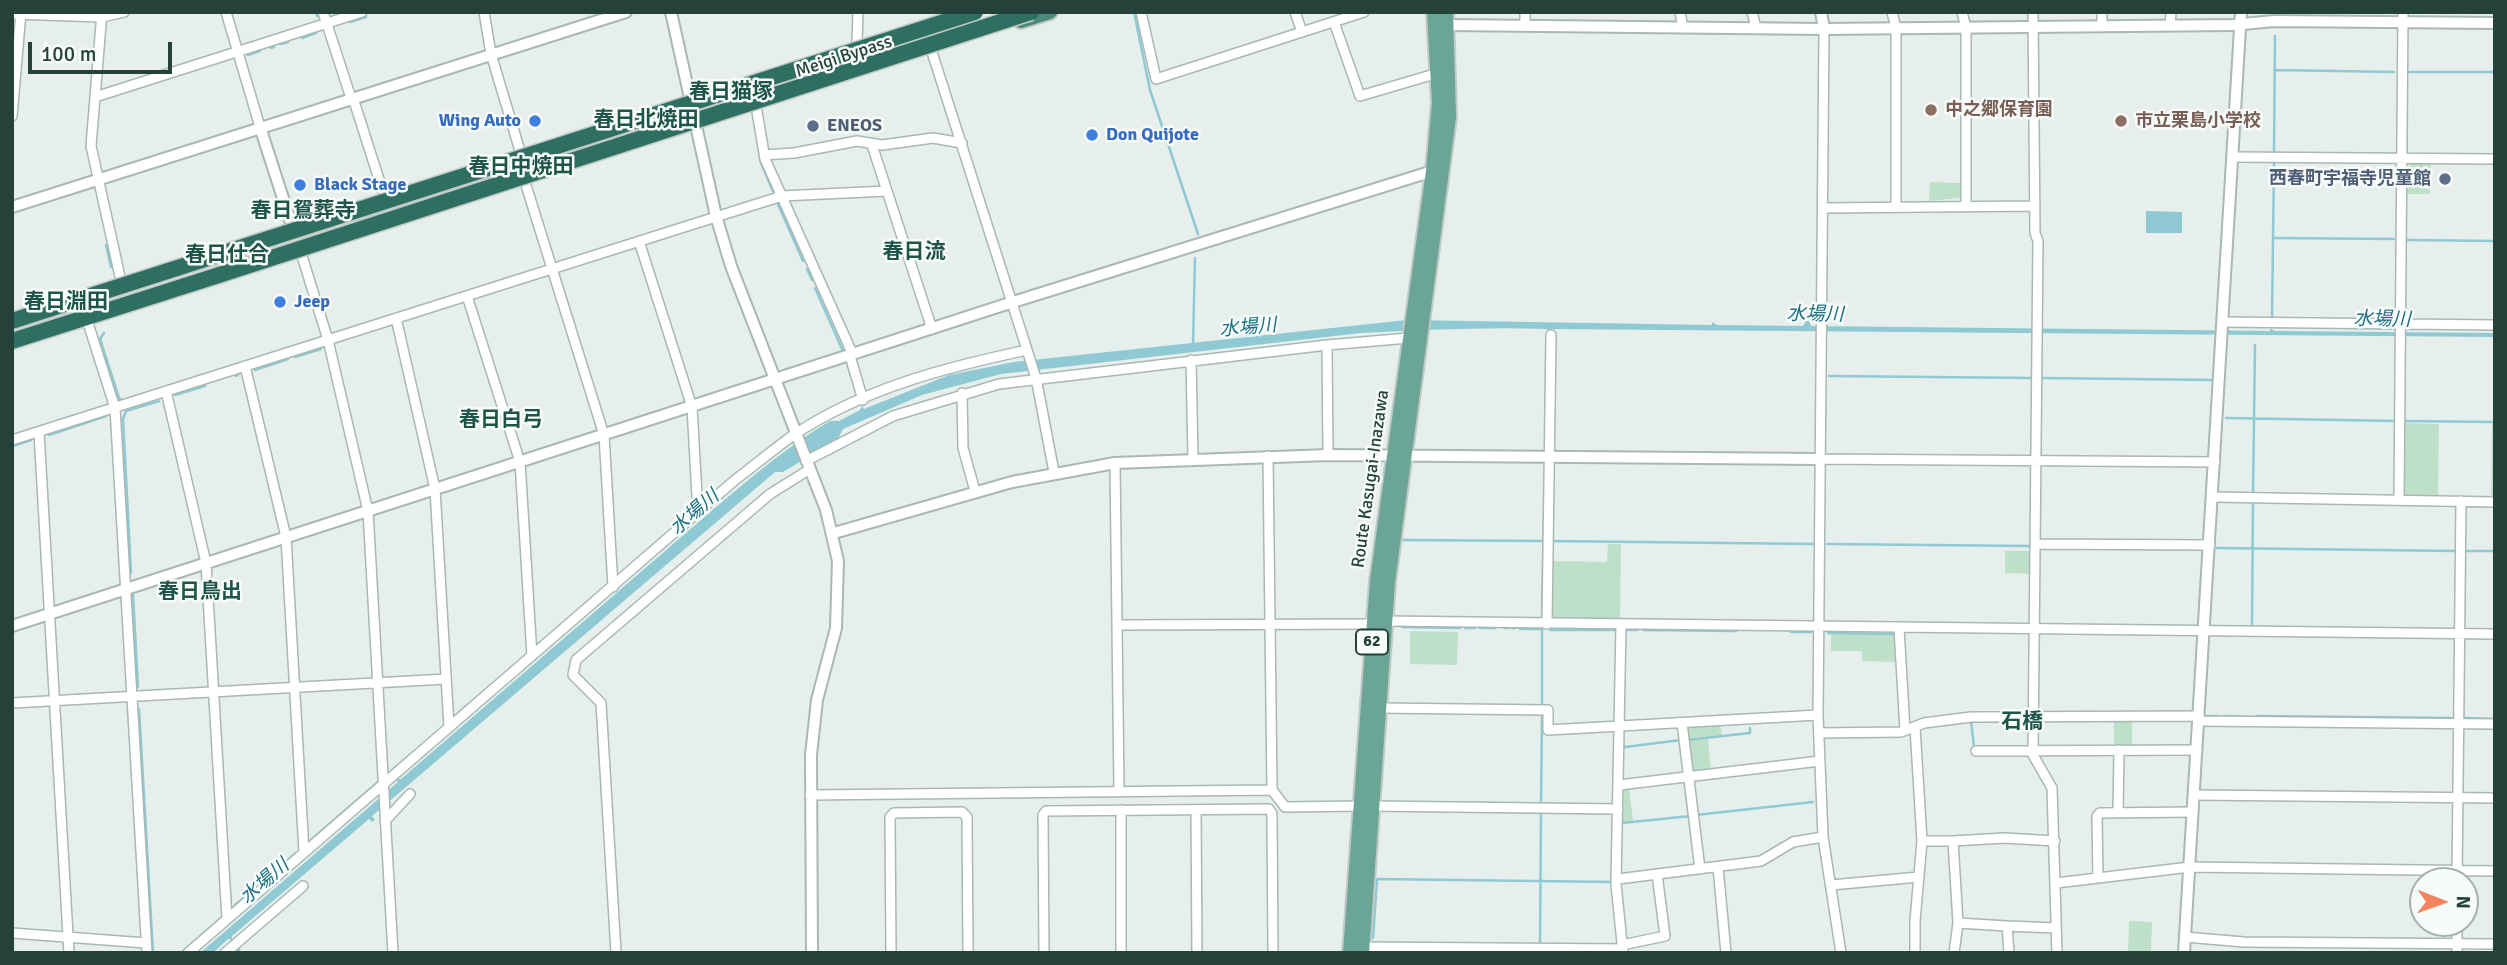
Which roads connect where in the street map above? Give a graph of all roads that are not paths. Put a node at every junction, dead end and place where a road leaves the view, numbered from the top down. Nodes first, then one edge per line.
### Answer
1 (124, 12) edge
2 (226, 12) edge
3 (323, 12) edge
4 (362, 12) edge
5 (484, 12) edge
6 (625, 12) edge
7 (671, 12) edge
8 (858, 12) edge
9 (955, 12) edge
10 (975, 12) edge
11 (1050, 12) edge
12 (1141, 12) edge
13 (1296, 12) edge
14 (1364, 12) edge
15 (1434, 12) edge
16 (1525, 12) edge
17 (1680, 12) edge
18 (1752, 12) edge
19 (1821, 12) edge
20 (1892, 12) edge
21 (1962, 12) edge
22 (2034, 12) edge
23 (2102, 12) edge
24 (2171, 12) edge
25 (18, 13) edge
26 (102, 15) edge
27 (1024, 15) edge
28 (2340, 17) edge
29 (2403, 17) edge
30 (2483, 17) edge
31 (2241, 18) edge
32 (1446, 19) edge
33 (1334, 22) junction
34 (327, 23) junction
35 (2495, 23) edge
36 (1525, 26) junction
37 (2102, 26) junction
38 (2170, 26) junction
39 (2036, 27) junction
40 (1683, 28) junction
41 (1756, 28) junction
42 (1896, 28) junction
43 (1966, 28) junction
44 (1824, 29) junction
45 (1302, 32) junction
46 (857, 43) junction
47 (932, 49) junction
48 (236, 52) junction
49 (491, 54) junction
50 (1438, 72) junction
51 (690, 96) junction
52 (95, 97) junction
53 (352, 98) junction
54 (756, 106) junction
55 (12, 116) edge
56 (695, 126) junction
57 (260, 127) junction
58 (962, 143) junction
59 (873, 145) junction
60 (520, 152) junction
61 (764, 155) junction
62 (2233, 157) junction
63 (2402, 158) junction
64 (2495, 159) edge
65 (1433, 171) junction
66 (99, 179) junction
67 (525, 182) junction
68 (424, 186) junction
69 (887, 191) junction
70 (384, 195) junction
71 (782, 196) junction
72 (1966, 206) junction
73 (2035, 206) junction
74 (12, 207) edge
75 (1896, 207) junction
76 (1824, 208) junction
77 (716, 216) junction
78 (292, 225) junction
79 (639, 241) junction
80 (301, 253) junction
81 (552, 268) junction
82 (244, 274) joint
83 (121, 281) junction
84 (467, 296) junction
85 (1013, 302) junction
86 (1418, 314) junction
87 (12, 318) edge
88 (396, 318) junction
89 (88, 323) junction
90 (2224, 324) junction
91 (2400, 324) junction
92 (2495, 325) edge
93 (932, 329) junction
94 (12, 330) edge
95 (1413, 335) junction
96 (1551, 335) dead end
97 (328, 340) junction
98 (12, 341) edge
99 (1327, 345) junction
100 (12, 347) edge
101 (1028, 353) junction
102 (851, 356) junction
103 (1191, 360) junction
104 (245, 366) junction
105 (1035, 375) junction
106 (775, 381) junction
107 (166, 391) junction
108 (962, 393) junction
109 (863, 400) junction
110 (692, 407) junction
111 (115, 408) junction
112 (39, 432) junction
113 (796, 434) junction
114 (604, 435) junction
115 (12, 440) edge
116 (1328, 454) junction
117 (1399, 454) junction
118 (1268, 456) junction
119 (1549, 456) junction
120 (1193, 459) junction
121 (1820, 459) junction
122 (2035, 460) junction
123 (520, 462) junction
124 (2215, 462) junction
125 (1115, 463) junction
126 (808, 465) junction
127 (1054, 472) junction
128 (435, 489) junction
129 (975, 491) junction
130 (2213, 497) junction
131 (2399, 500) junction
132 (2461, 501) junction
133 (2495, 502) edge
134 (368, 511) junction
135 (698, 513) junction
136 (834, 533) junction
137 (286, 537) junction
138 (2035, 544) junction
139 (2210, 545) junction
140 (206, 563) junction
141 (613, 587) junction
142 (125, 590) junction
143 (50, 614) junction
144 (1379, 623) junction
145 (1270, 624) junction
146 (1547, 624) junction
147 (1117, 625) junction
148 (1621, 625) junction
149 (12, 626) edge
150 (1819, 627) junction
151 (1899, 628) junction
152 (2034, 629) junction
153 (2204, 630) junction
154 (2460, 634) junction
155 (2495, 634) edge
156 (532, 656) junction
157 (446, 678) junction
158 (378, 682) junction
159 (294, 687) junction
160 (214, 692) junction
161 (131, 696) junction
162 (55, 701) junction
163 (12, 704) edge
164 (1379, 708) junction
165 (1818, 715) junction
166 (2033, 716) junction
167 (2199, 718) junction
168 (1682, 723) junction
169 (2459, 724) junction
170 (2495, 724) edge
171 (449, 727) junction
172 (1620, 727) junction
173 (1915, 727) junction
174 (1905, 730) junction
175 (1819, 733) junction
176 (2119, 750) junction
177 (2197, 750) junction
178 (1976, 751) dead end
179 (2033, 751) junction
180 (1820, 761) junction
181 (1688, 778) junction
182 (384, 785) junction
183 (1619, 785) junction
184 (1272, 790) junction
185 (1119, 792) junction
186 (410, 794) dead end
187 (810, 795) junction
188 (2194, 795) junction
189 (2458, 798) junction
190 (2495, 798) edge
191 (1366, 806) junction
192 (1618, 809) junction
193 (1121, 810) junction
194 (1196, 810) junction
195 (2193, 812) junction
196 (2118, 813) junction
197 (385, 819) junction
198 (1823, 837) junction
199 (1922, 841) junction
200 (1953, 841) junction
201 (2055, 841) junction
202 (304, 852) junction
203 (1718, 866) junction
204 (2190, 867) junction
205 (2458, 867) edge
206 (1700, 869) junction
207 (2409, 869) edge
208 (1657, 874) junction
209 (1919, 877) junction
210 (2098, 878) junction
211 (1618, 879) junction
212 (2056, 883) junction
213 (1831, 885) junction
214 (303, 886) dead end
215 (227, 919) junction
216 (1958, 923) junction
217 (2007, 926) junction
218 (2056, 928) junction
219 (12, 933) edge
220 (68, 937) junction
221 (2185, 937) junction
222 (2495, 944) edge
223 (147, 948) edge
224 (2457, 948) edge
225 (1623, 949) edge
226 (230, 951) edge
227 (1358, 951) edge
228 (69, 953) edge
229 (188, 953) edge
230 (393, 953) edge
231 (616, 953) edge
232 (812, 953) edge
233 (891, 953) edge
234 (968, 953) edge
235 (1045, 953) edge
236 (1121, 953) edge
237 (1197, 953) edge
238 (1273, 953) edge
239 (1726, 953) edge
240 (1841, 953) edge
241 (1915, 953) edge
242 (1954, 953) edge
243 (2009, 953) edge
244 (2057, 953) edge
245 (2184, 953) edge

1 - 26 street
2 - 48 street
3 - 34 street
4 - 34 street
5 - 49 street
6 - 49 street
7 - 51 street
8 - 46 street
9 - 46 highway, Meigi Bypass
10 - 68 highway, bridge
11 - 47 highway, Meigi Bypass
12 - 45 street
13 - 45 street
14 - 33 street
15 - 50 main road, Route Kasugai-Inazawa / 62
16 - 36 street
17 - 40 street
18 - 41 street
19 - 44 street
20 - 42 street
21 - 43 street
22 - 39 street
23 - 37 street
24 - 38 street
25 - 26 street
25 - 55 street
26 - 52 street
27 - 80 highway, bridge
27 - 98 highway, bridge
28 - 29 street
28 - 31 street
29 - 30 street
29 - 63 street
30 - 35 street
31 - 38 street
31 - 62 street
32 - 36 street
32 - 86 main road, Route Kasugai-Inazawa / 62
33 - 45 street
33 - 50 street
34 - 48 street
34 - 53 street
36 - 40 street
37 - 38 street
37 - 39 street
39 - 43 street
39 - 73 street
40 - 41 street
41 - 44 street
42 - 43 street
42 - 44 street
42 - 75 street
43 - 72 street
44 - 76 street
46 - 51 highway, Meigi Bypass
47 - 54 highway, Meigi Bypass
47 - 58 street
48 - 52 street
48 - 57 street
49 - 53 street
49 - 60 street
50 - 65 main road, Route Kasugai-Inazawa / 62
51 - 56 street
51 - 60 highway, Meigi Bypass
52 - 66 street
53 - 57 street
53 - 70 street
54 - 56 highway, Meigi Bypass
54 - 61 street
56 - 67 highway, Meigi Bypass
56 - 77 street
57 - 66 street
57 - 78 street
58 - 59 street
58 - 85 street
59 - 61 street
59 - 69 street
60 - 70 highway, Meigi Bypass
61 - 71 street
62 - 63 street
62 - 90 street
63 - 64 street
63 - 91 street
65 - 85 street
65 - 86 main road, Route Kasugai-Inazawa / 62
66 - 74 street
66 - 83 street
67 - 80 highway, Meigi Bypass
67 - 81 street
68 - 87 highway, bridge
68 - 94 highway, bridge
69 - 71 street
69 - 93 street
70 - 78 highway, Meigi Bypass
71 - 77 street
71 - 102 street
72 - 73 street
72 - 75 street
73 - 122 street
75 - 76 street
76 - 121 street
77 - 79 street
77 - 106 street
78 - 80 street
78 - 83 highway, Meigi Bypass
79 - 81 street
79 - 110 street
80 - 82 highway
80 - 97 street
81 - 84 street
81 - 114 street
82 - 89 highway
83 - 87 highway, Meigi Bypass
84 - 88 street
84 - 123 street
85 - 93 street
85 - 101 street
86 - 95 main road, Route Kasugai-Inazawa / 62
88 - 97 street
88 - 128 street
89 - 100 highway
89 - 111 street
90 - 91 street
90 - 124 street
91 - 92 street
91 - 131 street
93 - 102 street
95 - 99 street
95 - 117 main road, Route Kasugai-Inazawa / 62
96 - 119 street
97 - 104 street
97 - 134 street
99 - 103 street
99 - 116 street
101 - 105 street
101 - 109 street
102 - 106 street
102 - 109 street
103 - 105 street
103 - 120 street
104 - 107 street
104 - 137 street
105 - 108 street
105 - 127 street
106 - 110 street
106 - 113 street
107 - 111 street
107 - 140 street
108 - 126 street
108 - 129 street
109 - 113 street
110 - 114 street
110 - 135 street
111 - 112 street
111 - 142 street
112 - 115 street
112 - 143 street
113 - 126 street
113 - 135 street
114 - 123 street
114 - 141 street
116 - 117 street
116 - 118 street
117 - 119 street
117 - 144 main road, Route Kasugai-Inazawa / 62
118 - 120 street
118 - 145 street
119 - 121 street
119 - 146 street
120 - 125 street
121 - 122 street
121 - 150 street
122 - 124 street
122 - 138 street
123 - 128 street
123 - 156 street
124 - 130 street
125 - 127 street
125 - 147 street
126 - 136 street
126 - 231 street
127 - 129 street
128 - 134 street
128 - 157 street
129 - 136 street
130 - 131 street
130 - 139 street
131 - 132 street
132 - 133 street
132 - 154 street
134 - 137 street
134 - 158 street
135 - 141 street
136 - 187 street
137 - 140 street
137 - 159 street
138 - 139 street
138 - 152 street
139 - 153 street
140 - 142 street
140 - 160 street
141 - 156 street
142 - 143 street
142 - 161 street
143 - 149 street
143 - 162 street
144 - 145 street
144 - 146 street
144 - 164 main road, Route Kasugai-Inazawa / 62
144 - 191 main road, Route Kasugai-Inazawa / 62
145 - 147 street
145 - 184 street
146 - 148 street
147 - 185 street
148 - 150 street
148 - 172 street
150 - 151 street
150 - 165 street
151 - 152 street
151 - 174 street
152 - 153 street
152 - 166 street
153 - 154 street
153 - 167 street
154 - 155 street
154 - 169 street
156 - 171 street
157 - 158 street
157 - 171 street
158 - 159 street
158 - 182 street
159 - 160 street
159 - 202 street
160 - 161 street
160 - 215 street
161 - 162 street
161 - 223 street
162 - 163 street
162 - 220 street
164 - 172 street
164 - 191 main road, Route Kasugai-Inazawa / 62
165 - 168 street
165 - 175 street
166 - 167 street
166 - 173 street
166 - 179 street
167 - 169 street
167 - 177 street
168 - 172 street
168 - 181 street
169 - 170 street
169 - 189 street
171 - 182 street
172 - 183 street
173 - 174 street
173 - 199 street
174 - 175 street
175 - 180 street
176 - 177 street
176 - 179 street
176 - 196 street
177 - 188 street
178 - 179 street
179 - 201 street
180 - 181 street
180 - 198 street
181 - 183 street
181 - 206 street
182 - 197 street
182 - 202 street
183 - 192 street
184 - 185 street
184 - 191 street
185 - 187 street
186 - 197 street
187 - 232 street
188 - 189 street
188 - 195 street
189 - 190 street
189 - 205 street
191 - 192 street
191 - 227 main road, Route Kasugai-Inazawa / 62
192 - 211 street
193 - 194 street
193 - 235 street
193 - 236 street
194 - 237 street
194 - 238 street
195 - 196 street
195 - 204 street
196 - 210 street
197 - 230 street
198 - 203 street
198 - 213 street
199 - 200 street
199 - 209 street
200 - 201 street
200 - 216 street
201 - 212 street
202 - 215 street
203 - 206 street
203 - 239 street
204 - 207 street
204 - 210 street
204 - 221 street
206 - 208 street
208 - 211 street
208 - 225 street
209 - 213 street
209 - 241 street
210 - 212 street
211 - 225 street
212 - 218 street
213 - 240 street
214 - 226 street
215 - 229 street
216 - 217 street
216 - 242 street
217 - 218 street
217 - 243 street
218 - 244 street
219 - 220 street
220 - 223 street
220 - 228 street
221 - 224 street
221 - 245 street
222 - 224 street
225 - 227 street
233 - 234 street

